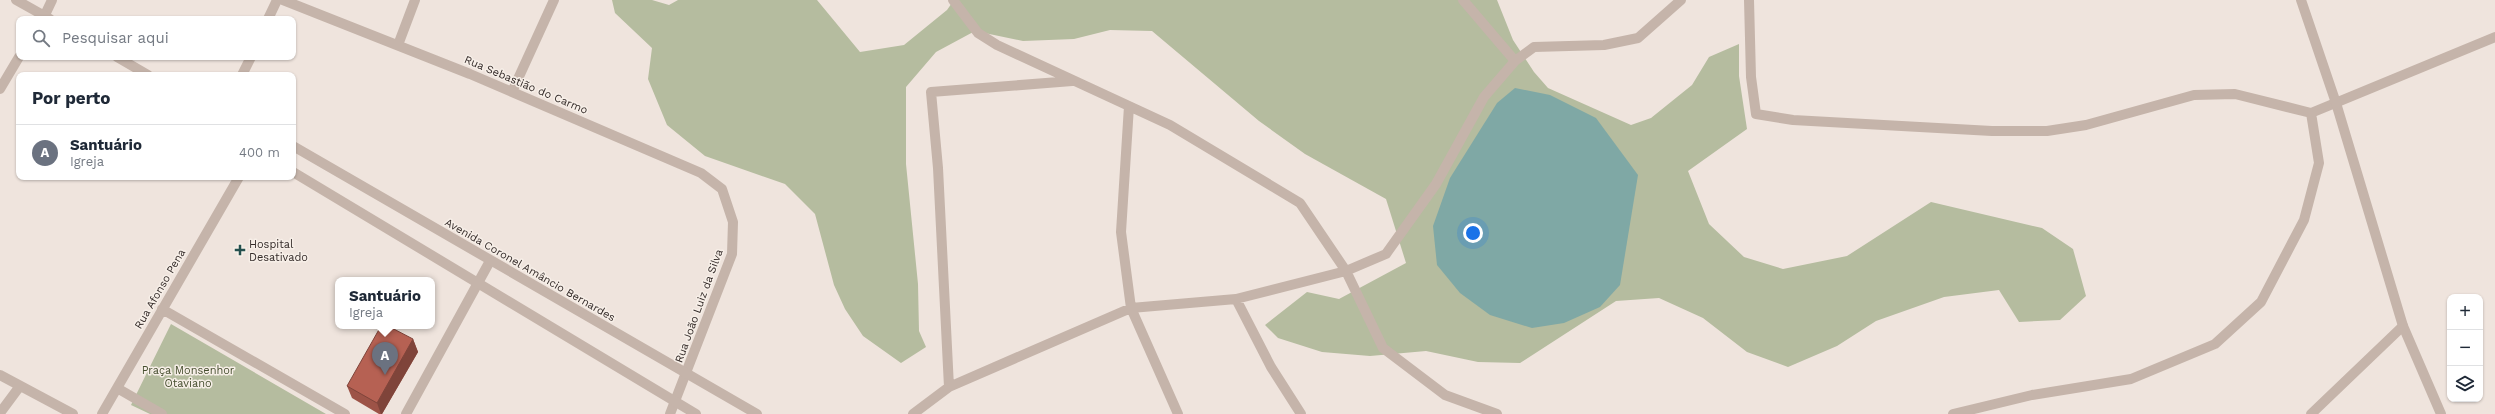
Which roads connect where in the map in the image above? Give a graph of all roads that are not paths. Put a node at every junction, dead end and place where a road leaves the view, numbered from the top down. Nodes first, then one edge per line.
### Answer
1 (16, 0) edge
2 (52, 0) edge
3 (277, 0) edge
4 (283, 0) edge
5 (415, 0) edge
6 (554, 0) edge
7 (953, 0) edge
8 (1463, 0) edge
9 (1681, 0) edge
10 (1749, 0) edge
11 (2301, 0) edge
12 (43, 16) edge
13 (47, 16) edge
14 (269, 16) edge
15 (2495, 37) edge
16 (398, 45) junction
17 (17, 60) edge
18 (122, 60) edge
19 (250, 60) edge
20 (1515, 61) junction
21 (143, 72) edge
22 (244, 72) edge
23 (1075, 81) junction
24 (0, 89) edge
25 (512, 92) junction
26 (2336, 103) junction
27 (1129, 106) junction
28 (2311, 113) junction
29 (296, 148) edge
30 (296, 174) edge
31 (237, 180) edge
32 (733, 222) joint
33 (490, 261) junction
34 (1346, 271) junction
35 (478, 284) junction
36 (1236, 299) junction
37 (1132, 308) junction
38 (162, 309) junction
39 (2403, 326) junction
40 (0, 375) edge
41 (687, 375) junction
42 (20, 386) junction
43 (949, 387) junction
44 (117, 388) junction
45 (677, 402) junction
46 (0, 413) edge
47 (73, 414) edge
48 (102, 414) edge
49 (162, 414) edge
50 (345, 414) edge
51 (406, 414) edge
52 (670, 414) edge
53 (696, 414) edge
54 (757, 414) edge
55 (913, 414) edge
56 (1178, 414) edge
57 (1301, 414) edge
58 (1497, 414) edge
59 (1953, 414) edge
60 (2311, 414) edge
61 (2441, 414) edge

1 - 12 street
2 - 13 street
3 - 14 street
4 - 16 street, Rua Sebastião do Carmo
5 - 16 street
6 - 25 street
7 - 23 street
8 - 20 street
9 - 20 street
10 - 28 street
11 - 26 street
15 - 26 street
16 - 25 street, Rua Sebastião do Carmo
17 - 24 street
18 - 21 street
19 - 22 street
20 - 34 street
23 - 27 street
23 - 43 street
25 - 32 street, Rua Sebastião do Carmo
26 - 28 street
26 - 39 street
27 - 34 street
27 - 37 street
28 - 59 street
29 - 33 street, Avenida Coronel Amâncio Bernardes
30 - 35 street
31 - 38 street, Rua Afonso Pena
32 - 41 street, Rua João Luiz da Silva
33 - 35 street
33 - 41 street, Avenida Coronel Amâncio Bernardes
34 - 36 street
34 - 58 street
35 - 45 street
35 - 51 street
36 - 37 street
36 - 57 street
37 - 43 street
37 - 56 street
38 - 44 street, Rua Afonso Pena
38 - 50 street
39 - 60 street
39 - 61 street
40 - 42 street
41 - 45 street, Rua João Luiz da Silva
41 - 54 street, Avenida Coronel Amâncio Bernardes
42 - 46 street
42 - 47 street
43 - 55 street
44 - 48 street, Rua Afonso Pena
44 - 49 street
45 - 52 street, Rua João Luiz da Silva
45 - 53 street

